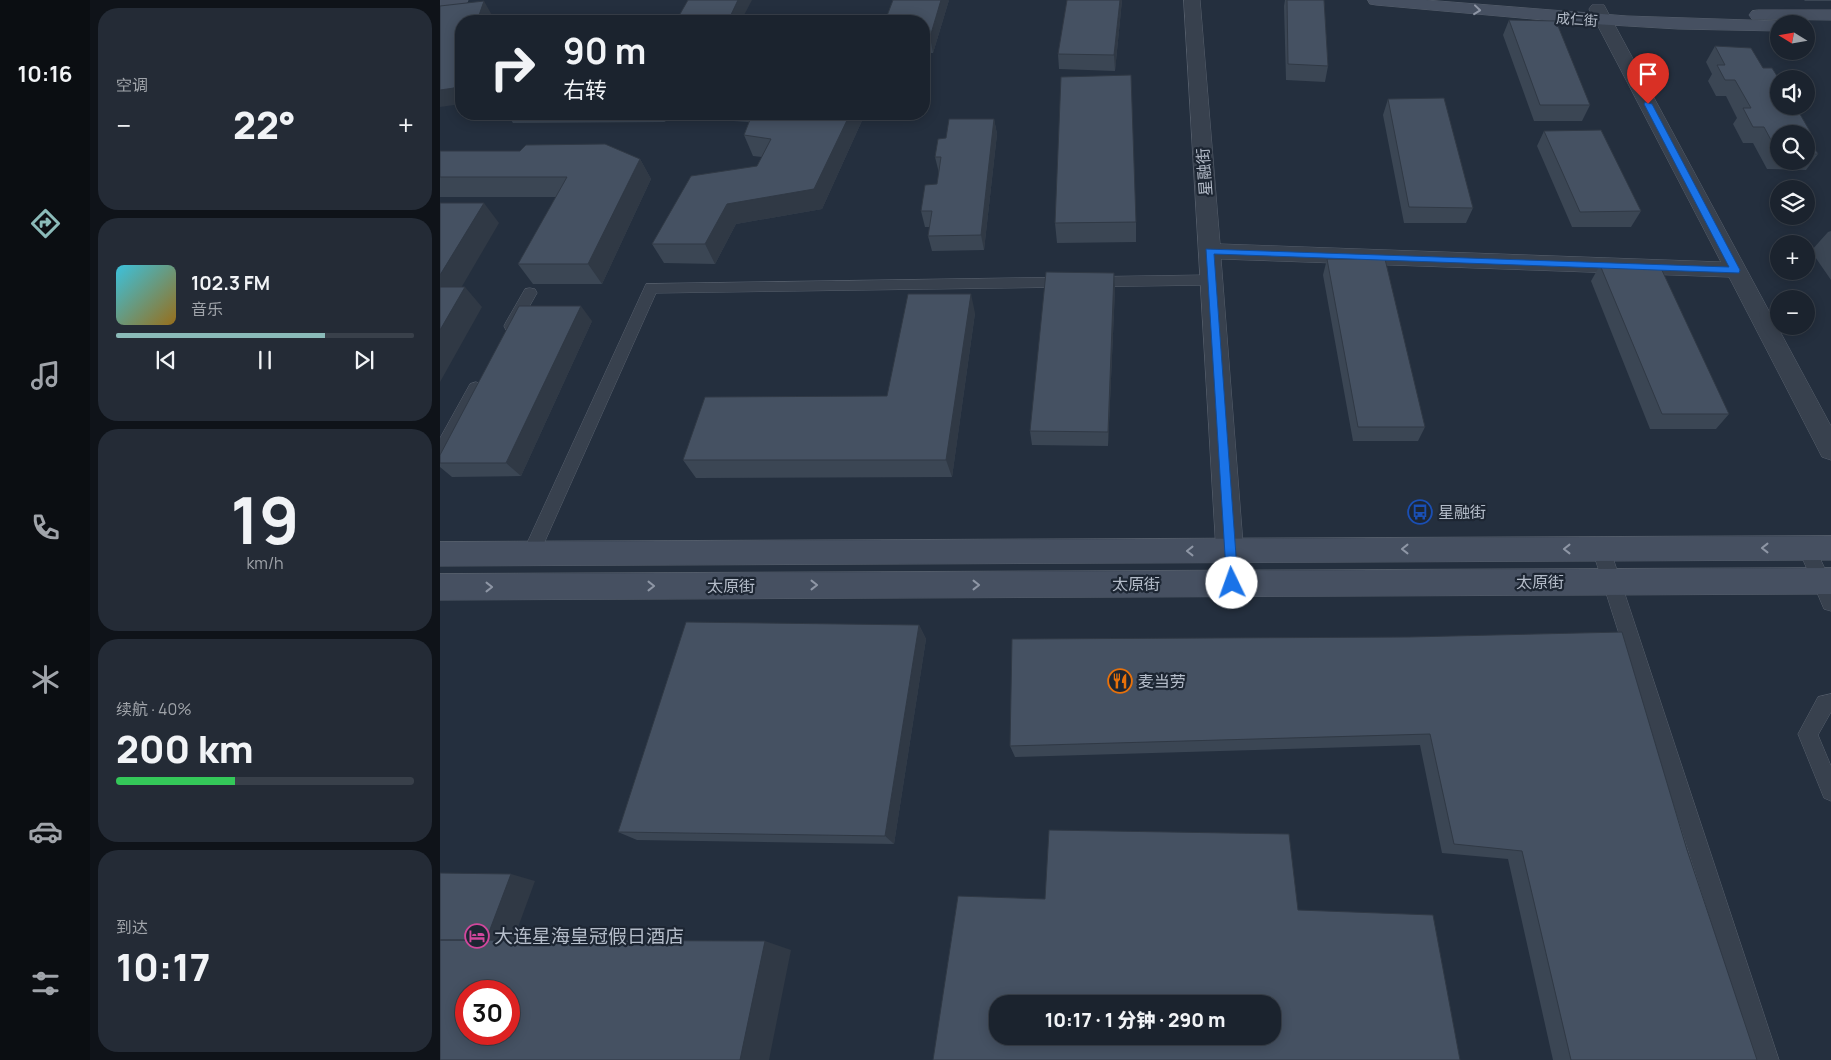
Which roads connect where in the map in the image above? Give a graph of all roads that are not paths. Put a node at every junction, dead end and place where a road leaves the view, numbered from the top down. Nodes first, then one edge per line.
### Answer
1 (460, 0) edge
2 (1192, 0) edge
3 (1376, 0) edge
4 (1492, 0) edge
5 (440, 3) edge
6 (1601, 15) junction
7 (1831, 15) edge
8 (1770, 25) edge
9 (1815, 26) edge
10 (1831, 26) edge
11 (1209, 251) junction
12 (1736, 270) junction
13 (1211, 280) junction
14 (530, 293) edge
15 (506, 335) edge
16 (482, 377) edge
17 (1831, 450) edge
18 (440, 453) edge
19 (1819, 548) edge
20 (1601, 549) junction
21 (1230, 550) junction
22 (440, 554) edge
23 (531, 554) junction
24 (1612, 582) junction
25 (1232, 583) junction
26 (440, 587) edge
27 (1828, 588) edge
28 (1831, 704) edge
29 (1831, 791) edge
30 (1767, 1060) edge

1 - 5 main road
2 - 11 street, 星融街
3 -> 6 main road, 成仁街
4 - 6 main road, 成仁街
6 - 7 main road, 成仁街
6 - 8 main road, 成仁街
6 - 12 street
9 - 10 main road
11 - 12 street
11 - 13 street, 星融街
12 - 17 street
13 - 21 street, 星融街
13 - 23 lane
14 - 15 lane
16 - 18 lane
19 -> 20 main road, 太原街
19 - 27 lane
20 -> 21 main road, 太原街
20 - 24 lane
21 -> 23 main road, 太原街
21 - 25 street, 星融街
22 - 23 main road, 太原街
24 - 25 main road, 太原街
24 - 27 main road, 太原街
24 - 30 lane
26 -> 25 main road, 太原街
28 - 29 lane

